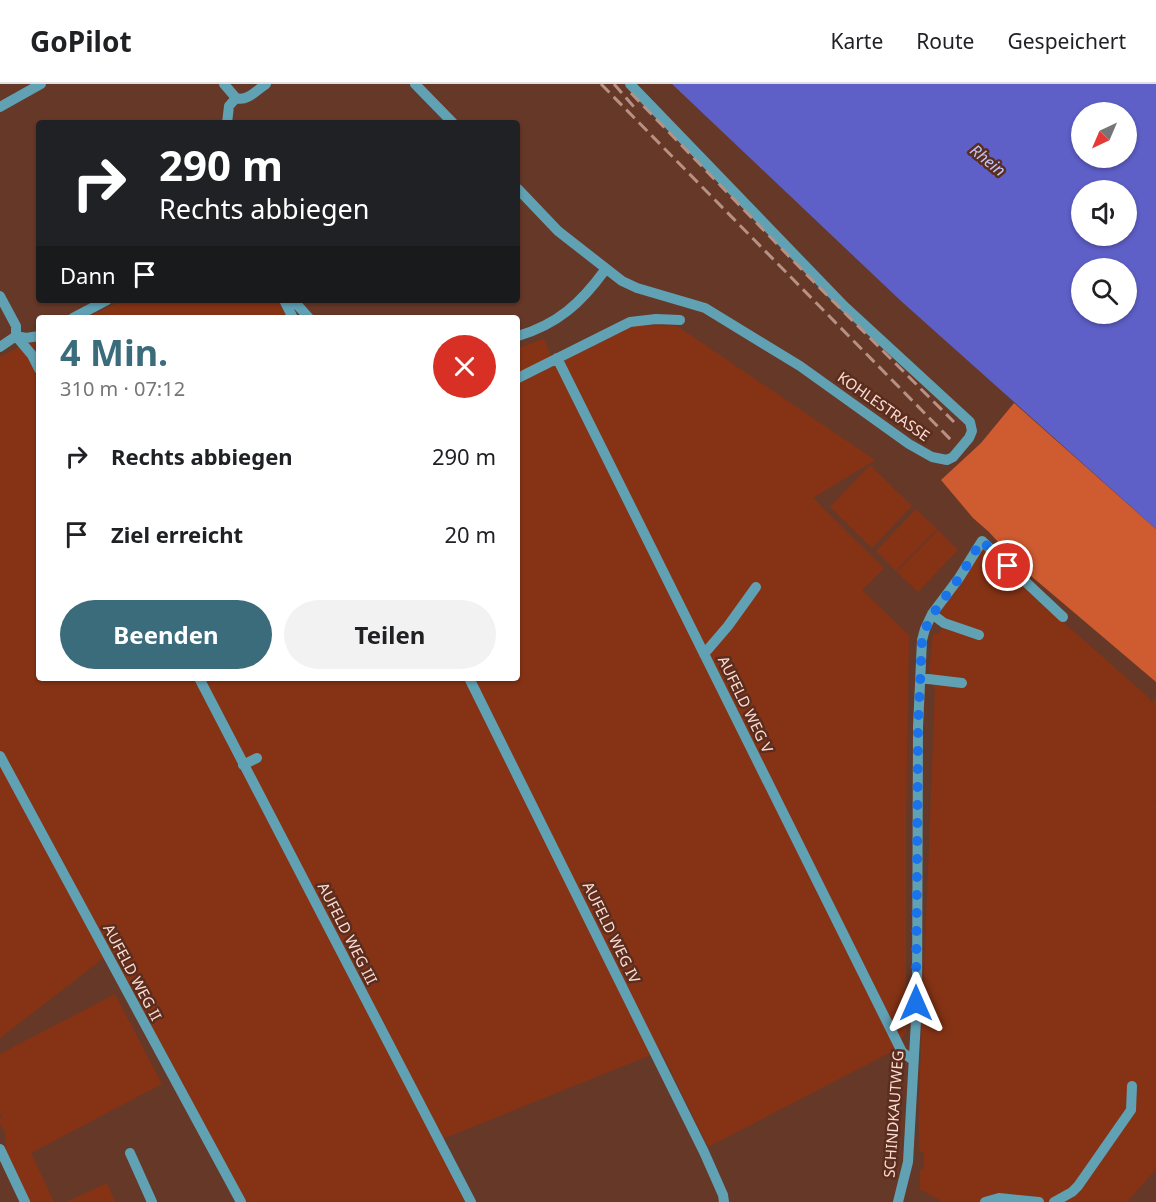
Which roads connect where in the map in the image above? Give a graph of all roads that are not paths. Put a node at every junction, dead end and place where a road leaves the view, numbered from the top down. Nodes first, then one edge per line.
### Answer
1 (41, 84) edge
2 (224, 84) edge
3 (266, 84) edge
4 (415, 84) edge
5 (630, 84) edge
6 (236, 99) junction
7 (0, 107) edge
8 (227, 120) edge
9 (450, 120) edge
10 (520, 191) edge
11 (605, 270) junction
12 (0, 296) edge
13 (101, 303) edge
14 (296, 303) edge
15 (79, 315) edge
16 (306, 315) edge
17 (680, 320) dead end
18 (520, 335) edge
19 (16, 336) junction
20 (36, 336) edge
21 (2, 343) edge
22 (556, 358) junction
23 (36, 363) edge
24 (520, 377) edge
25 (756, 587) dead end
26 (1063, 617) dead end
27 (930, 618) junction
28 (979, 635) dead end
29 (704, 654) junction
30 (920, 678) junction
31 (201, 681) edge
32 (469, 681) edge
33 (962, 683) dead end
34 (0, 756) edge
35 (258, 758) dead end
36 (243, 765) junction
37 (913, 1060) junction
38 (1132, 1086) dead end
39 (0, 1149) edge
40 (130, 1153) dead end
41 (25, 1202) edge
42 (152, 1202) edge
43 (241, 1202) edge
44 (471, 1202) edge
45 (724, 1202) edge
46 (898, 1202) edge
47 (985, 1202) edge
48 (1039, 1202) edge
49 (1054, 1202) edge

1 - 7 street
2 - 6 street
3 - 6 street
4 - 9 street
5 - 11 street, KOHLESTRASSE
6 - 8 street
10 - 11 street, KOHLESTRASSE
11 - 18 street
12 - 19 street
13 - 15 street
14 - 16 street
17 - 22 street
19 - 20 street
19 - 21 street
19 - 23 street
22 - 24 street
22 - 29 street, AUFELD WEG V
25 - 29 street
26 - 27 street, SCHINDKAUTWEG
27 - 28 street
27 - 30 street, SCHINDKAUTWEG
29 - 37 street, AUFELD WEG V
30 - 33 street
30 - 37 street, SCHINDKAUTWEG
31 - 36 street, AUFELD WEG III
32 - 45 street, AUFELD WEG IV
34 - 43 street, AUFELD WEG II
35 - 36 street
36 - 44 street, AUFELD WEG III
37 - 46 street, SCHINDKAUTWEG
38 - 49 street
39 - 41 street
40 - 42 street
47 - 48 street

